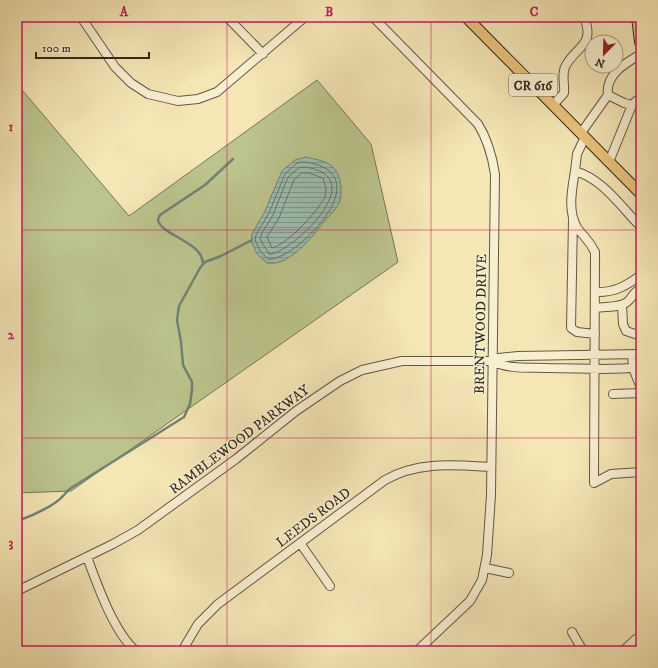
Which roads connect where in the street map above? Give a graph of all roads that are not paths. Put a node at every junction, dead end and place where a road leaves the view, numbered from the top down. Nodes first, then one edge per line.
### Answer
1 (81, 17) edge
2 (227, 17) edge
3 (305, 17) edge
4 (373, 17) edge
5 (466, 17) edge
6 (584, 17) edge
7 (638, 17) edge
8 (641, 42) edge
9 (263, 54) junction
10 (641, 54) edge
11 (608, 95) junction
12 (641, 102) edge
13 (553, 105) junction
14 (632, 105) junction
15 (583, 135) junction
16 (609, 162) junction
17 (575, 171) junction
18 (620, 175) junction
19 (641, 186) edge
20 (641, 194) edge
21 (573, 219) junction
22 (641, 227) edge
23 (641, 275) edge
24 (641, 289) edge
25 (595, 292) junction
26 (622, 305) junction
27 (595, 308) junction
28 (595, 334) junction
29 (641, 336) edge
30 (641, 354) edge
31 (632, 355) junction
32 (595, 356) junction
33 (492, 360) junction
34 (637, 368) edge
35 (595, 370) junction
36 (641, 388) edge
37 (641, 393) edge
38 (612, 394) dead end
39 (491, 467) junction
40 (641, 472) edge
41 (300, 543) junction
42 (87, 557) junction
43 (485, 568) junction
44 (509, 573) dead end
45 (330, 586) dead end
46 (17, 591) edge
47 (572, 632) dead end
48 (639, 638) edge
49 (136, 651) edge
50 (182, 651) edge
51 (417, 651) edge
52 (583, 651) edge
53 (623, 651) edge

1 - 9 street
2 - 9 street
3 - 9 street
4 - 33 street, BRENTWOOD DRIVE
5 - 13 main road, CR 616
6 - 13 street
7 - 8 highway
10 - 11 street
11 - 14 street
11 - 15 street
12 - 14 street
13 - 15 main road, CR 616
14 - 16 street
15 - 16 main road, CR 616
15 - 17 street
16 - 18 main road, CR 616
17 - 21 street
17 - 22 street
18 - 19 main road, CR 616
18 - 20 main road, CR 616
21 - 25 street
21 - 28 street
23 - 25 street
24 - 26 street
25 - 27 street
26 - 27 street
26 - 29 street
27 - 28 street
28 - 32 street
30 - 31 street, RAMBLEWOOD PARKWAY
31 - 32 street, RAMBLEWOOD PARKWAY
31 - 34 street
32 - 33 street, RAMBLEWOOD PARKWAY
32 - 35 street
33 - 35 street, RAMBLEWOOD PARKWAY
33 - 39 street, BRENTWOOD DRIVE
33 - 42 street, RAMBLEWOOD PARKWAY
34 - 35 street, RAMBLEWOOD PARKWAY
34 - 36 street
35 - 40 street
37 - 38 street
39 - 41 street, LEEDS ROAD
39 - 43 street, BRENTWOOD DRIVE
41 - 45 street
41 - 50 street, LEEDS ROAD
42 - 46 street, RAMBLEWOOD PARKWAY
42 - 49 street
43 - 44 street
43 - 51 street, BRENTWOOD DRIVE
47 - 52 street
48 - 53 street

